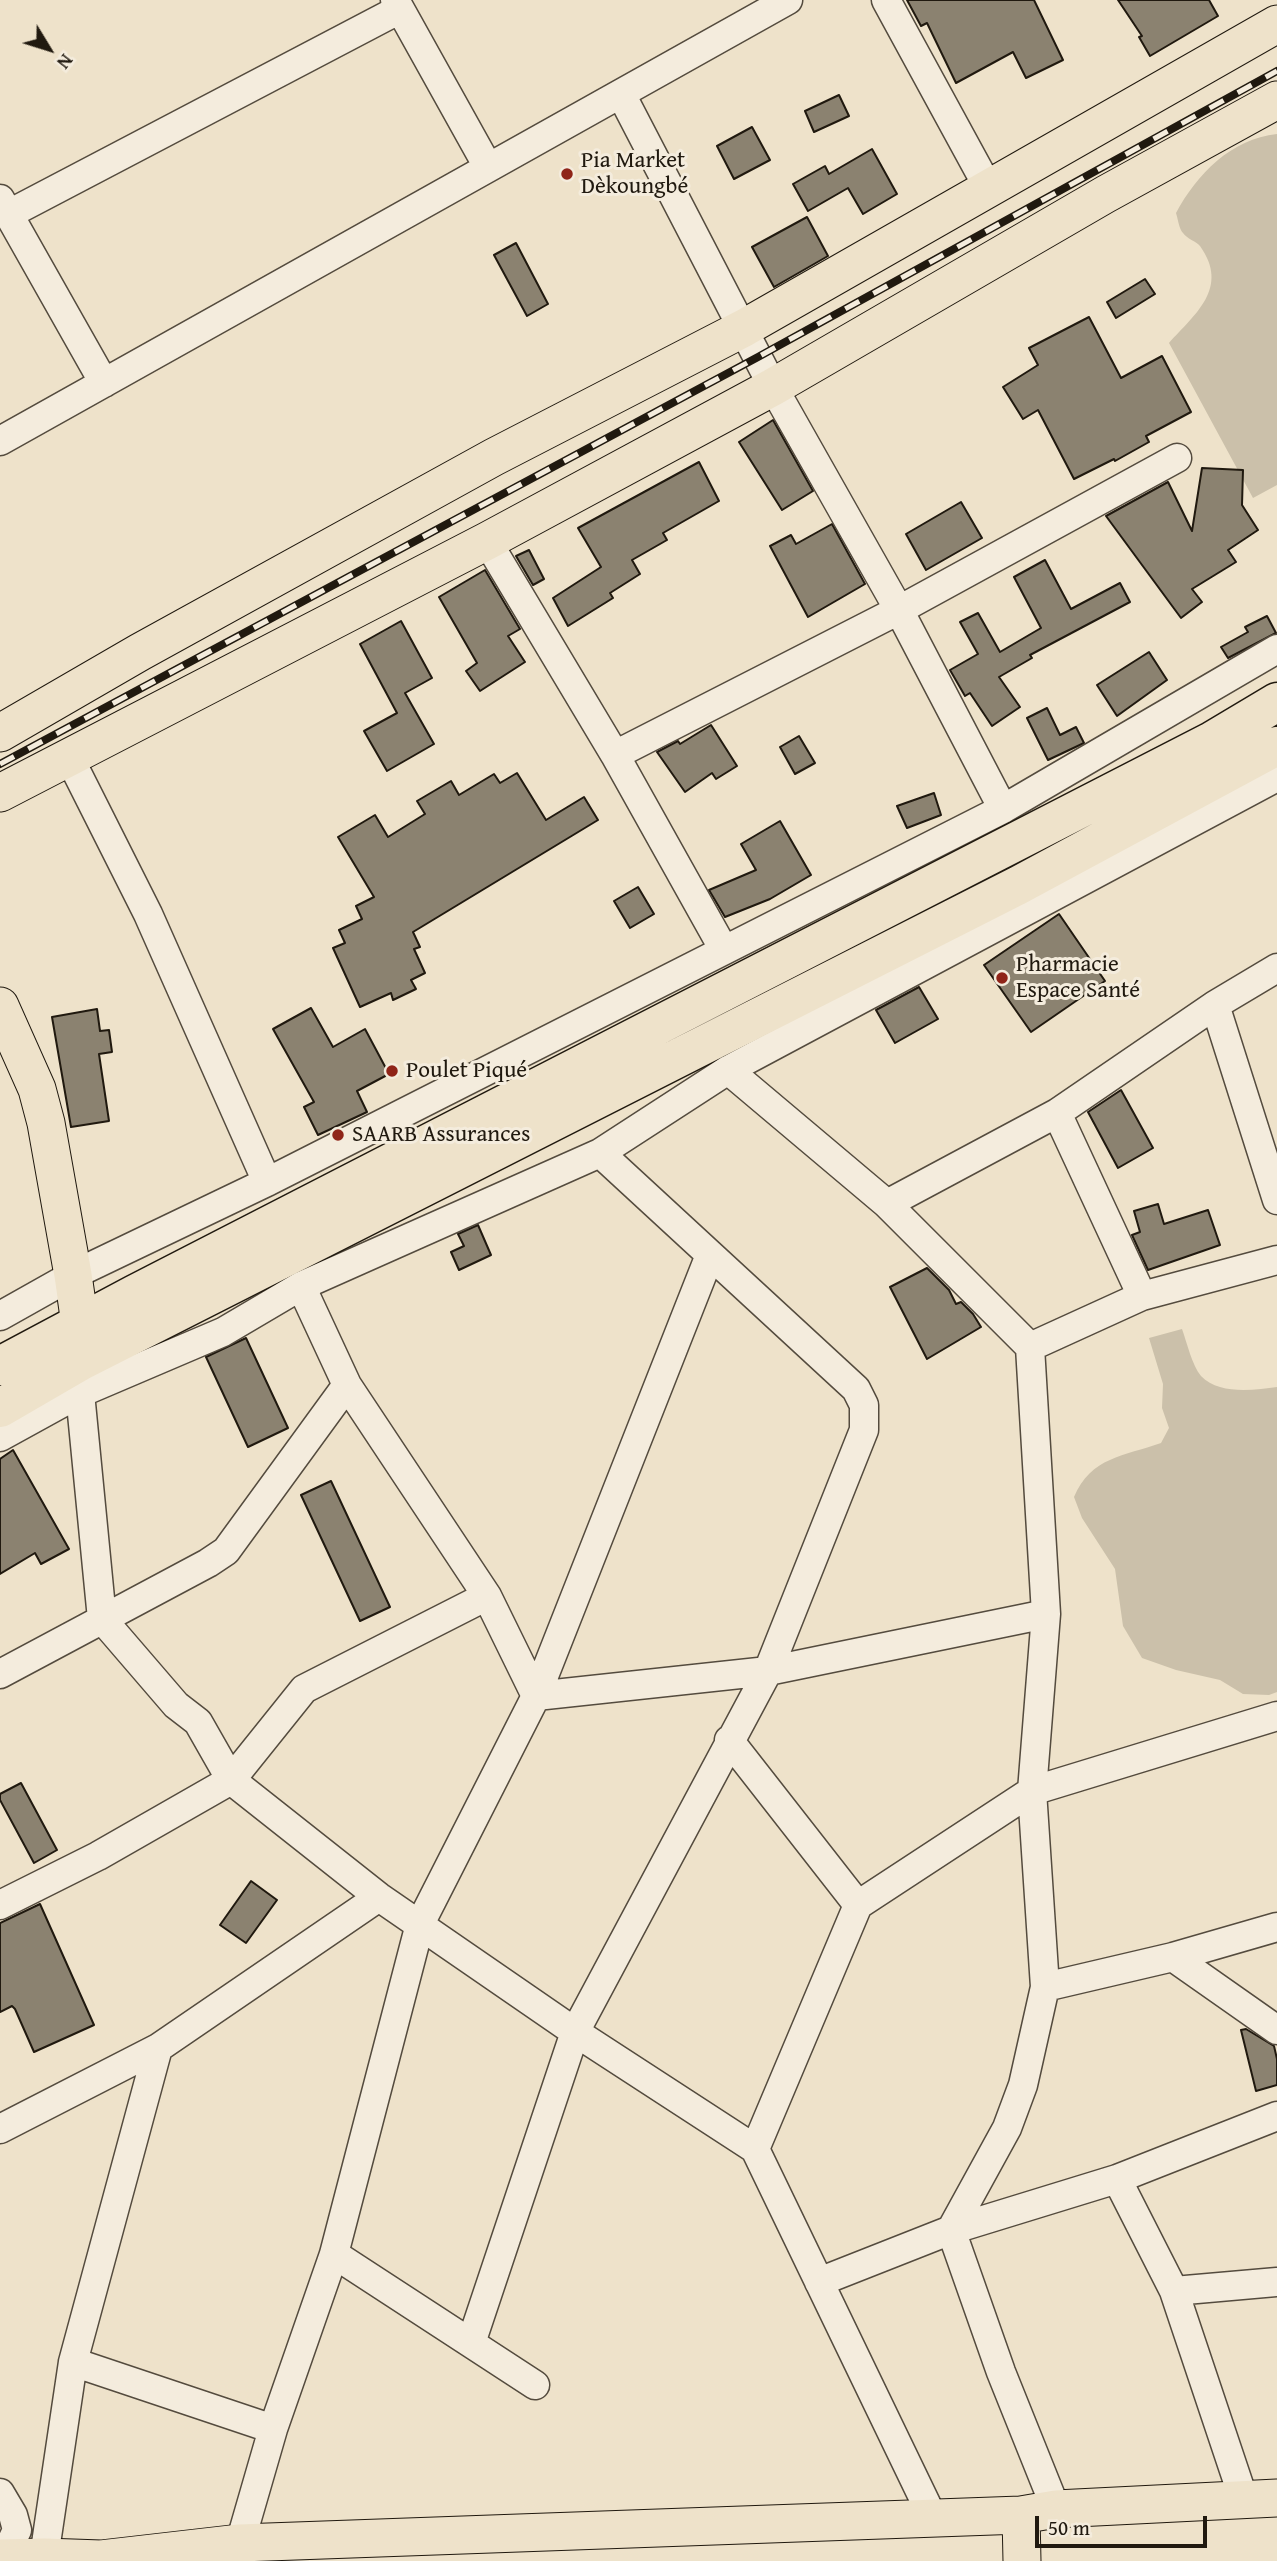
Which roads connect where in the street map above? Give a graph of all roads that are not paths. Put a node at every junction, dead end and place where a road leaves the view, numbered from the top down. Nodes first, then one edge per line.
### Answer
1 (788, 0) edge
2 (886, 0) edge
3 (397, 5) edge
4 (1277, 24) edge
5 (621, 94) junction
6 (1277, 100) edge
7 (488, 167) junction
8 (989, 189) junction
9 (5, 206) edge
10 (744, 328) junction
11 (104, 383) junction
12 (773, 387) junction
13 (0, 441) edge
14 (1177, 458) dead end
15 (487, 541) junction
16 (899, 610) junction
17 (1277, 649) edge
18 (1277, 702) edge
19 (0, 733) edge
20 (1277, 746) edge
21 (615, 755) junction
22 (69, 757) junction
23 (1277, 777) edge
24 (0, 793) edge
25 (1003, 808) junction
26 (724, 950) junction
27 (1277, 968) edge
28 (1215, 1005) junction
29 (0, 1006) edge
30 (728, 1070) junction
31 (1057, 1113) junction
32 (600, 1153) junction
33 (267, 1182) junction
34 (1277, 1200) edge
35 (887, 1204) junction
36 (710, 1255) junction
37 (1277, 1260) edge
38 (73, 1275) junction
39 (301, 1286) junction
40 (1142, 1296) junction
41 (0, 1316) edge
42 (80, 1324) junction
43 (1030, 1348) junction
44 (0, 1366) edge
45 (80, 1377) junction
46 (347, 1385) junction
47 (0, 1408) edge
48 (0, 1437) edge
49 (487, 1596) junction
50 (1046, 1614) junction
51 (102, 1619) junction
52 (768, 1671) junction
53 (0, 1674) edge
54 (536, 1696) junction
55 (1277, 1716) edge
56 (729, 1740) junction
57 (231, 1780) junction
58 (1032, 1790) junction
59 (379, 1897) junction
60 (0, 1905) edge
61 (858, 1905) junction
62 (420, 1924) junction
63 (1277, 1927) edge
64 (1173, 1957) junction
65 (1045, 1987) junction
66 (1277, 2030) edge
67 (575, 2032) junction
68 (158, 2048) junction
69 (1277, 2116) edge
70 (0, 2129) edge
71 (755, 2149) junction
72 (1117, 2179) junction
73 (951, 2230) junction
74 (334, 2254) junction
75 (818, 2282) junction
76 (1277, 2282) edge
77 (1174, 2291) junction
78 (471, 2343) junction
79 (73, 2362) junction
80 (535, 2385) dead end
81 (273, 2429) junction
82 (0, 2493) edge
83 (1261, 2499) edge
84 (1038, 2512) junction
85 (933, 2518) junction
86 (240, 2543) junction
87 (297, 2551) edge
88 (44, 2557) junction
89 (2, 2558) edge
90 (101, 2560) edge
91 (1022, 2561) edge

1 - 5 street
2 - 8 street
3 - 7 street
3 - 9 street
4 - 8 main road
5 - 7 street
5 - 10 street
6 - 12 main road
7 - 11 street
8 - 10 main road
9 - 11 street
10 - 12 street
10 - 19 main road
11 - 13 street
12 - 15 main road
12 - 16 street
14 - 16 street
15 - 21 street
15 - 22 main road
16 - 21 street
16 - 25 street
17 - 25 street
18 - 42 highway
20 - 45 highway
21 - 26 street
22 - 24 main road
22 - 33 street
23 - 30 street
25 - 26 street
26 - 33 street
27 - 28 street
28 - 31 street
28 - 34 street
29 - 38 main road
30 - 32 street
30 - 35 street
31 - 35 street
31 - 40 street
32 - 36 street
32 - 39 street
33 - 38 street
35 - 43 street
36 - 52 street
36 - 54 street
37 - 40 street
38 - 41 street
38 - 42 main road
39 - 45 street
39 - 46 street
40 - 43 street
42 - 44 highway
42 - 45 main road
43 - 50 street
45 - 47 highway
45 - 48 street
45 - 51 street
46 - 49 street
46 - 51 street
49 - 54 street
49 - 57 street
50 - 52 street
50 - 58 street
51 - 53 street
51 - 57 street
52 - 54 street
52 - 56 street
54 - 62 street
55 - 58 street
56 - 61 street
56 - 67 street
57 - 59 street
57 - 60 street
58 - 61 street
58 - 65 street
59 - 62 street
59 - 68 street
61 - 71 street
62 - 67 street
62 - 74 street
63 - 64 street
64 - 65 street
64 - 66 street
65 - 73 street
67 - 71 street
67 - 78 street
68 - 70 street
68 - 79 street
69 - 72 street
71 - 75 street
72 - 73 street
72 - 77 street
73 - 75 street
73 - 84 street
74 - 78 street
74 - 81 street
75 - 85 street
76 - 77 street
77 - 83 street
78 - 80 street
79 - 81 street
79 - 88 street
81 - 86 street
82 - 89 street
83 - 84 main road
84 - 85 main road
84 - 91 main road
85 - 87 main road
86 - 87 main road
86 - 90 main road
88 - 89 main road
88 - 90 main road

